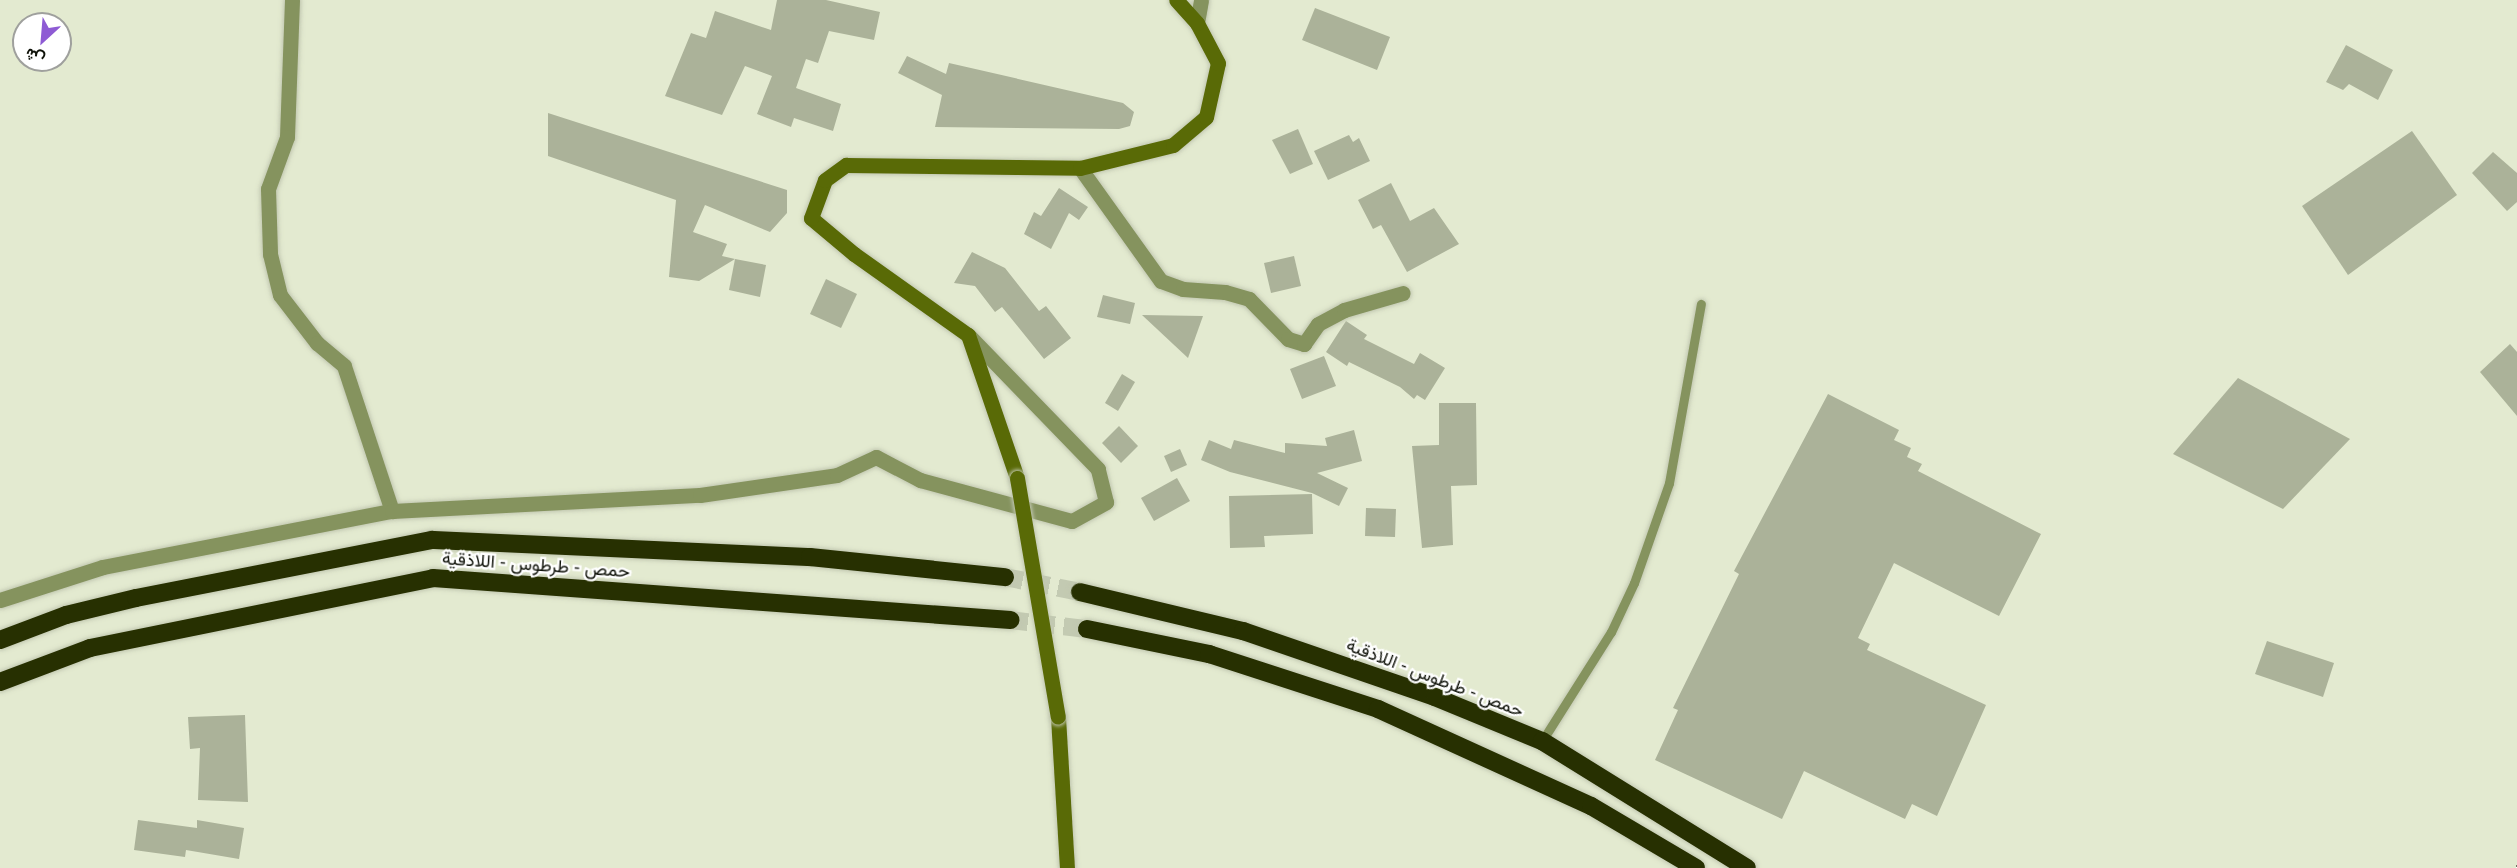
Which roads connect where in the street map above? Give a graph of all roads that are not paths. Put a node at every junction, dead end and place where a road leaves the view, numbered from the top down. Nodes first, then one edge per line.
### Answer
1 (292, 0) edge
2 (1176, 0) edge
3 (1201, 0) edge
4 (1197, 23) junction
5 (1080, 168) junction
6 (1403, 293) dead end
7 (1701, 304) dead end
8 (968, 335) junction
9 (392, 511) junction
10 (1005, 577) tunnel mouth
11 (1080, 592) tunnel mouth
12 (0, 600) edge
13 (1010, 620) tunnel mouth
14 (1087, 629) tunnel mouth
15 (0, 640) edge
16 (0, 682) edge
17 (1542, 741) junction
18 (1067, 868) edge
19 (1696, 868) edge
20 (1746, 868) edge

1 - 9 street
2 - 4 main road
3 - 4 street
4 - 5 main road
5 - 6 street
5 - 8 main road
7 - 17 lane
8 - 9 street
8 - 18 main road, bridge
9 - 12 street
10 - 15 highway, حمص - طرطوس - اللاذقية
11 - 17 highway, حمص - طرطوس - اللاذقية
13 - 16 highway, حمص - طرطوس - اللاذقية
14 - 19 highway
17 - 20 highway, حمص - طرطوس - اللاذقية

